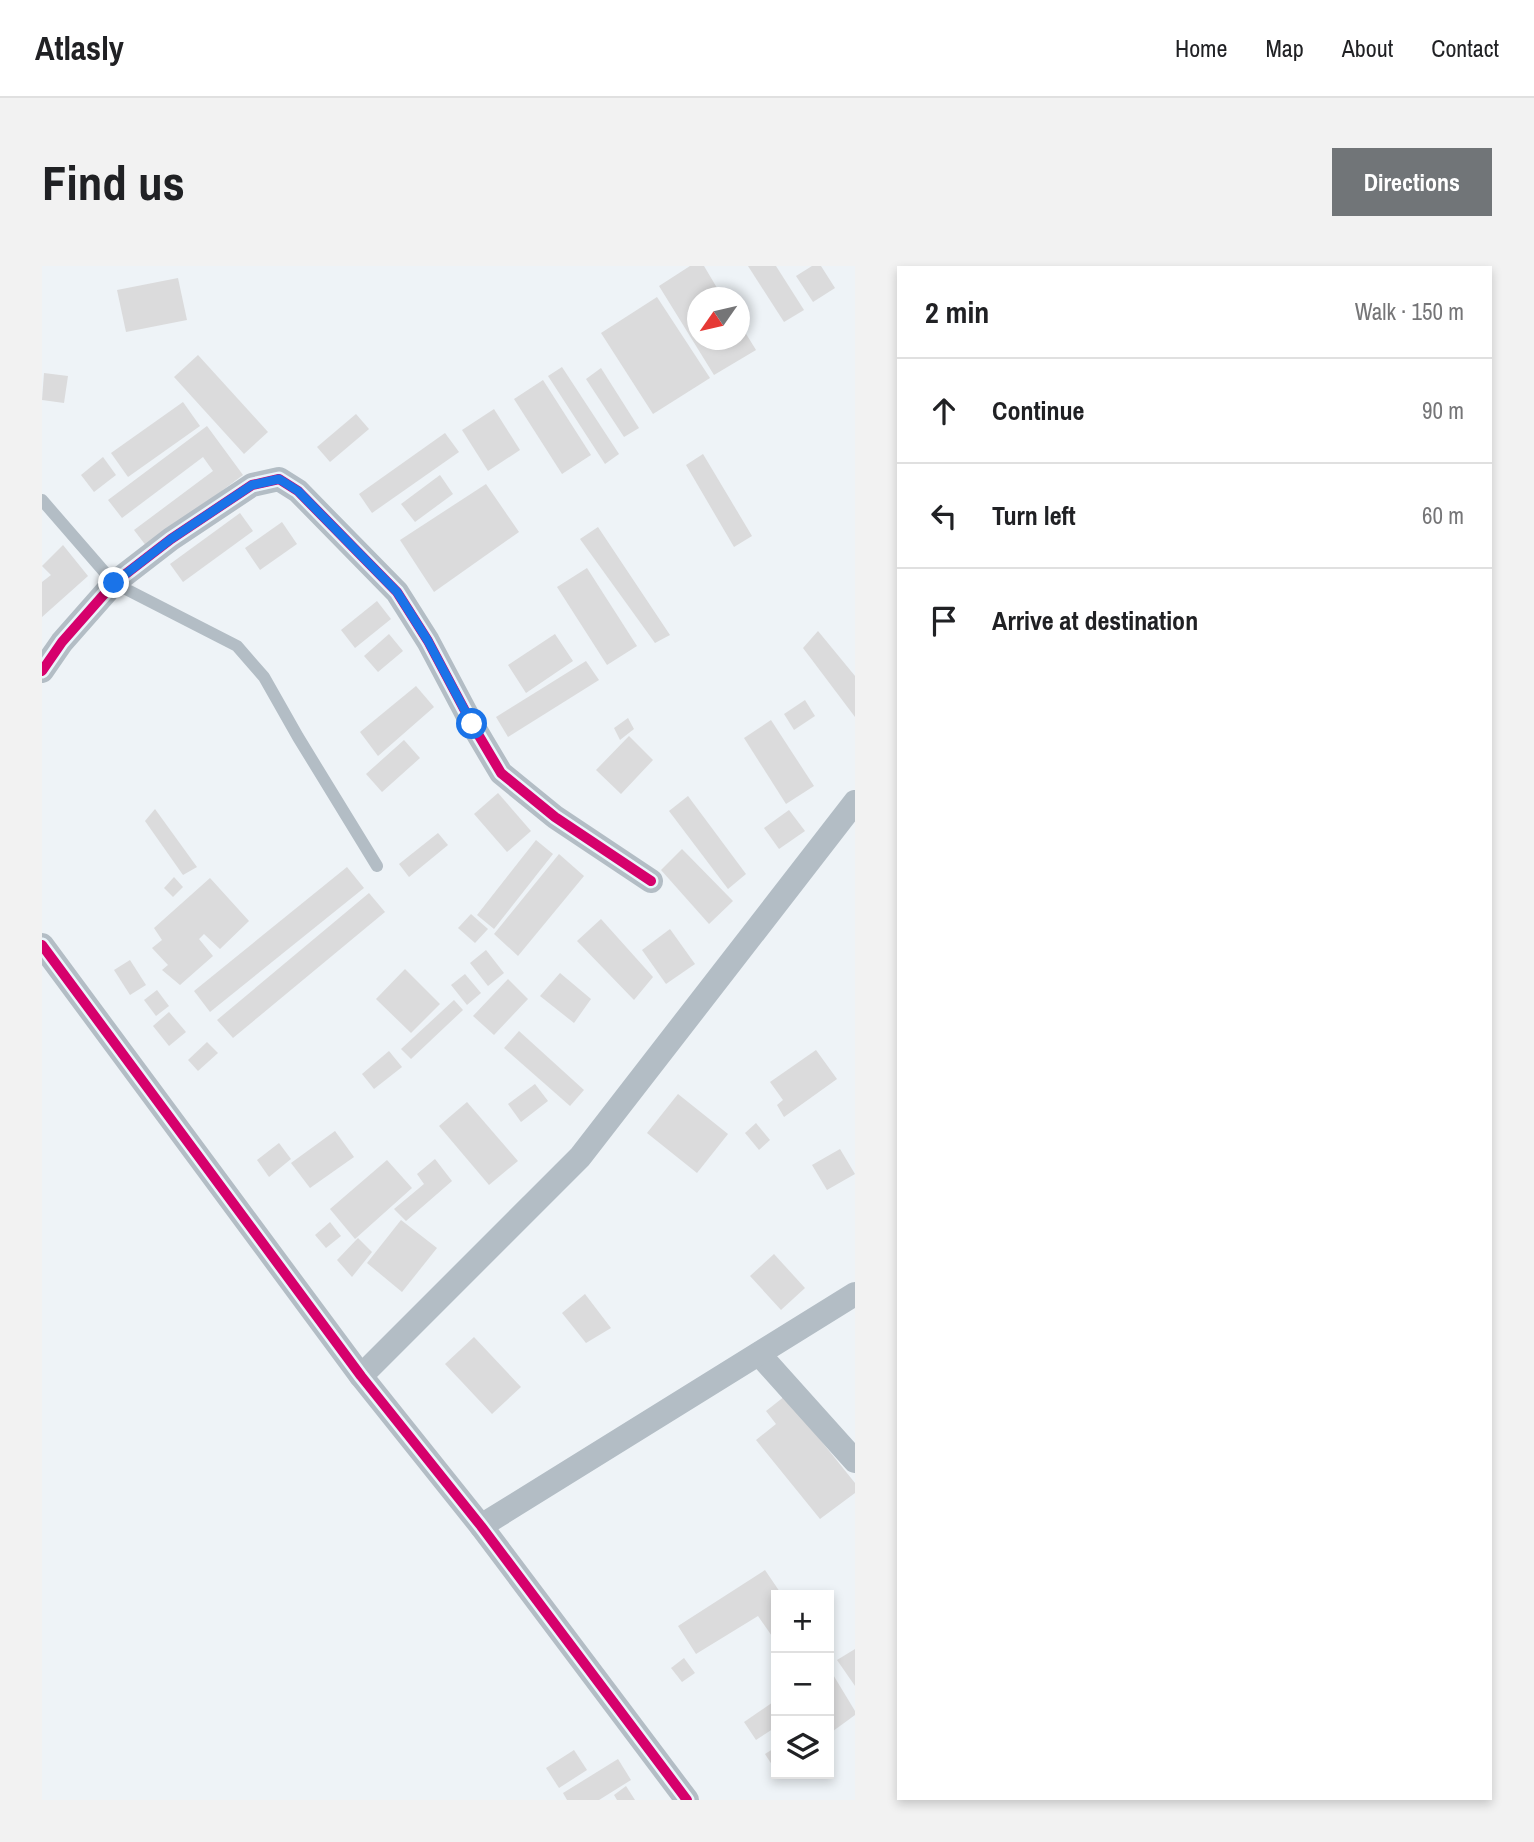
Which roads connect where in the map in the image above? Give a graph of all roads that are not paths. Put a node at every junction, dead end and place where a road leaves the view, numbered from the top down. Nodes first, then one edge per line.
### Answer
1 (42, 500) edge
2 (114, 583) junction
3 (42, 671) edge
4 (855, 802) edge
5 (377, 866) dead end
6 (651, 881) dead end
7 (42, 945) edge
8 (855, 1294) edge
9 (759, 1354) junction
10 (361, 1376) junction
11 (855, 1461) edge
12 (481, 1526) junction
13 (687, 1800) edge

1 - 2 lane
2 - 3 street
2 - 5 lane
2 - 6 street
4 - 10 street
7 - 10 street
8 - 9 street
9 - 11 street
9 - 12 street
10 - 12 street
12 - 13 street

